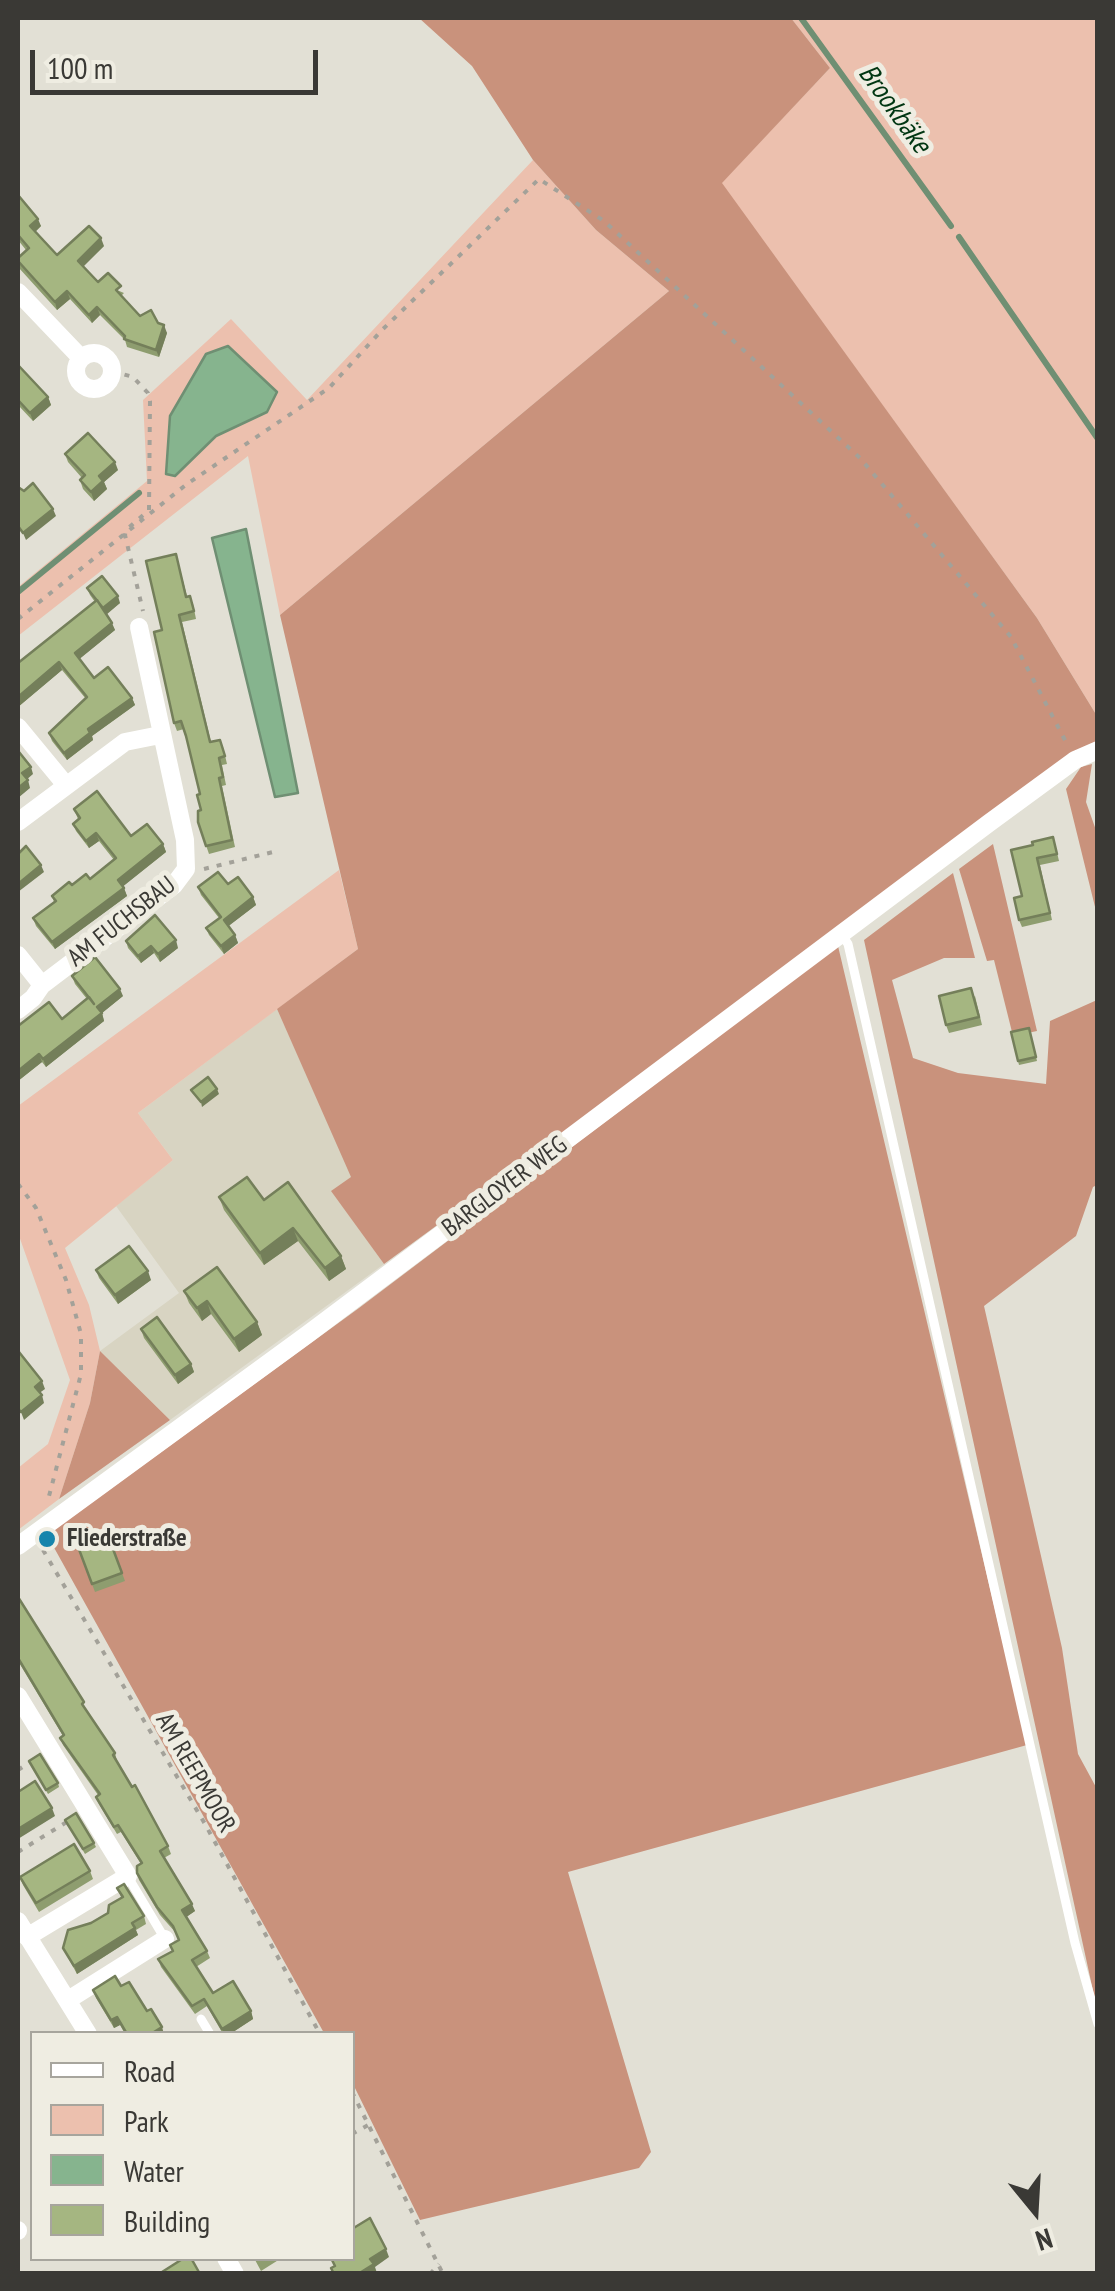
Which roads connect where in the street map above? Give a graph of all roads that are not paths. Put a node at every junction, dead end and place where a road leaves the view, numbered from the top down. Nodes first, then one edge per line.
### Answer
1 (18, 292) edge
2 (82, 358) junction
3 (138, 626) road end
4 (18, 727) edge
5 (160, 735) junction
6 (1098, 750) edge
7 (66, 784) junction
8 (18, 822) edge
9 (842, 935) junction
10 (18, 955) edge
11 (42, 984) junction
12 (18, 1010) edge
13 (18, 1546) edge
14 (18, 1696) edge
15 (128, 1876) junction
16 (22, 1929) edge
17 (165, 1939) joint
18 (68, 2000) junction
19 (201, 2018) dead end
20 (1098, 2024) edge
21 (86, 2031) edge
22 (208, 2031) edge

1 - 2 street
2 - 2 street
3 - 5 street, AM FUCHSBAU
4 - 7 street
5 - 7 street
5 - 11 street, AM FUCHSBAU
6 - 9 street, BARGLOYER WEG
7 - 8 street
9 - 13 street, BARGLOYER WEG
9 - 20 lane
10 - 11 street, AM FUCHSBAU
11 - 12 street, AM FUCHSBAU
14 - 15 street
15 - 16 street
15 - 17 lane
16 - 18 street
17 - 18 street
18 - 21 street
19 - 22 lane

